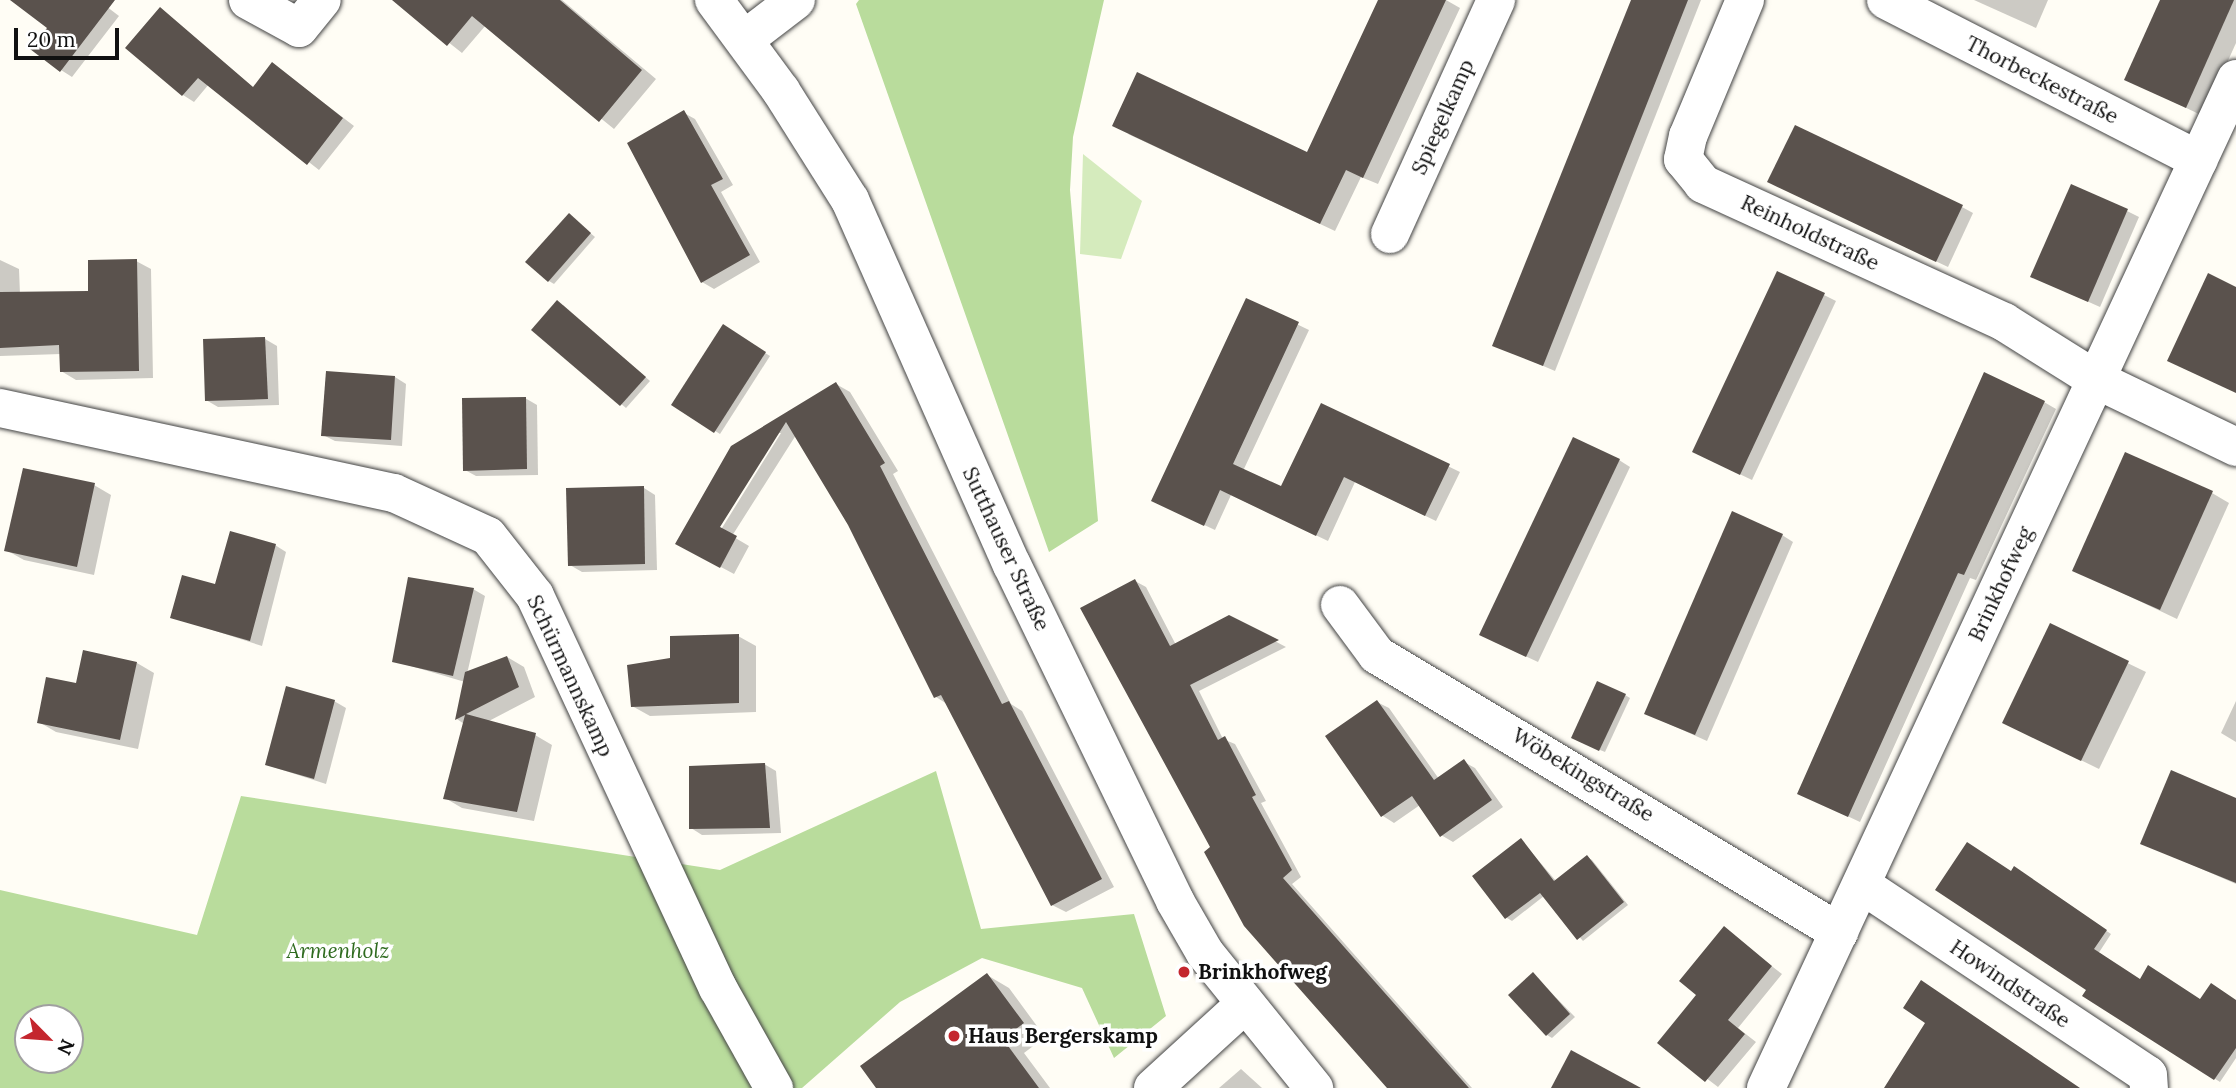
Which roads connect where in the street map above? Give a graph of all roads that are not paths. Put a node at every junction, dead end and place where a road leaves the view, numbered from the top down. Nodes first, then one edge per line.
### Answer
1 (248, 0) edge
2 (322, 0) edge
3 (714, 0) edge
4 (796, 0) edge
5 (1496, 0) edge
6 (1745, 0) edge
7 (1886, 0) edge
8 (745, 39) junction
9 (2236, 79) edge
10 (2198, 160) junction
11 (1390, 234) dead end
12 (2095, 379) junction
13 (0, 408) edge
14 (2236, 447) edge
15 (1340, 606) dead end
16 (1862, 885) junction
17 (1839, 932) junction
18 (1244, 1005) junction
19 (775, 1088) edge
20 (1153, 1088) edge
21 (1314, 1088) edge
22 (1766, 1088) edge
23 (2149, 1088) edge

1 - 2 street
3 - 8 street, Sutthauser Straße
4 - 8 street
5 - 11 street, Spiegelkamp
6 - 12 street, Reinholdstraße
7 - 10 street, Thorbeckestraße
8 - 18 street, Sutthauser Straße
9 - 10 street, Brinkhofweg
10 - 12 street, Brinkhofweg
12 - 14 street, Reinholdstraße
12 - 16 street, Brinkhofweg
13 - 19 street, Schürmannskamp
15 - 17 street, Wöbekingstraße
16 - 17 street, Brinkhofweg
16 - 23 street, Howindstraße
17 - 22 street, Brinkhofweg
18 - 20 street
18 - 21 street, Sutthauser Straße

